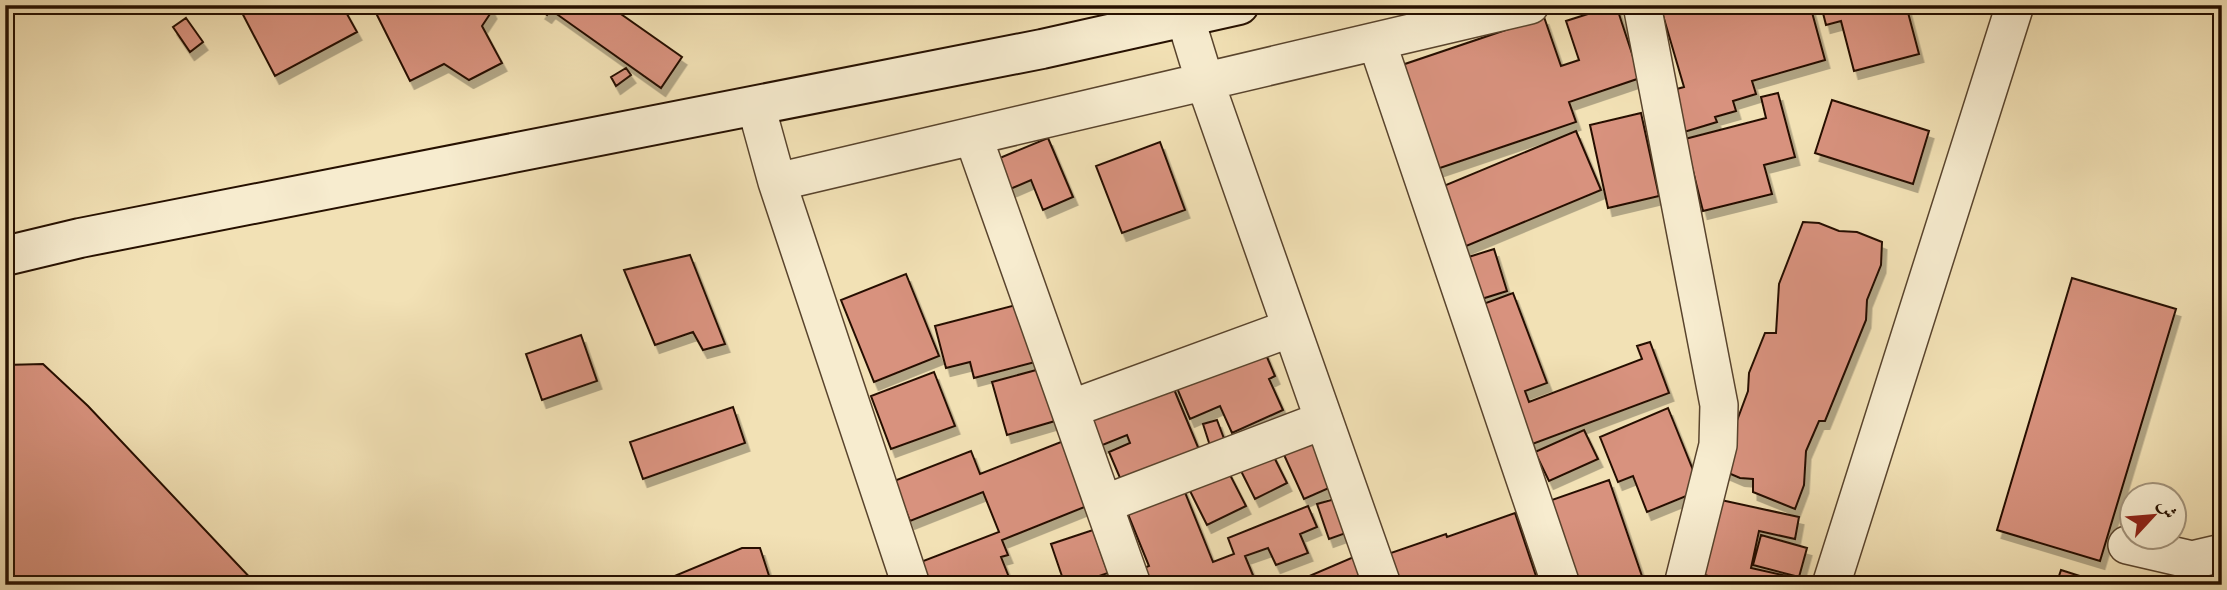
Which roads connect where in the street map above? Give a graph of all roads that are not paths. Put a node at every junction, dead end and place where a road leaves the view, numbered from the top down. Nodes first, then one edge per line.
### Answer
1 (1238, 5) edge
2 (1530, 5) edge
3 (1642, 5) edge
4 (2015, 5) edge
5 (2031, 5) edge
6 (1185, 17) junction
7 (1377, 42) junction
8 (1205, 82) junction
9 (756, 106) junction
10 (973, 136) junction
11 (777, 182) junction
12 (1961, 206) junction
13 (5, 256) edge
14 (1291, 328) junction
15 (1070, 408) junction
16 (1324, 420) junction
17 (1104, 505) junction
18 (2157, 552) edge
19 (2222, 553) edge
20 (911, 585) edge
21 (1132, 585) edge
22 (1382, 585) edge
23 (1561, 585) edge
24 (1683, 585) edge
25 (1831, 585) edge
26 (1855, 585) edge

1 - 6 main road
2 - 7 street
3 - 24 street
4 - 12 street
5 - 12 street
6 - 8 street
6 - 9 main road
7 - 8 street
7 - 23 street
8 - 10 street
8 - 14 street
9 - 11 street
9 - 13 main road
10 - 11 street
10 - 15 street
11 - 20 street
12 - 25 street
12 - 26 street
14 - 15 street
14 - 16 street
15 - 17 street
16 - 17 street
16 - 22 street
17 - 21 street
18 - 19 street

